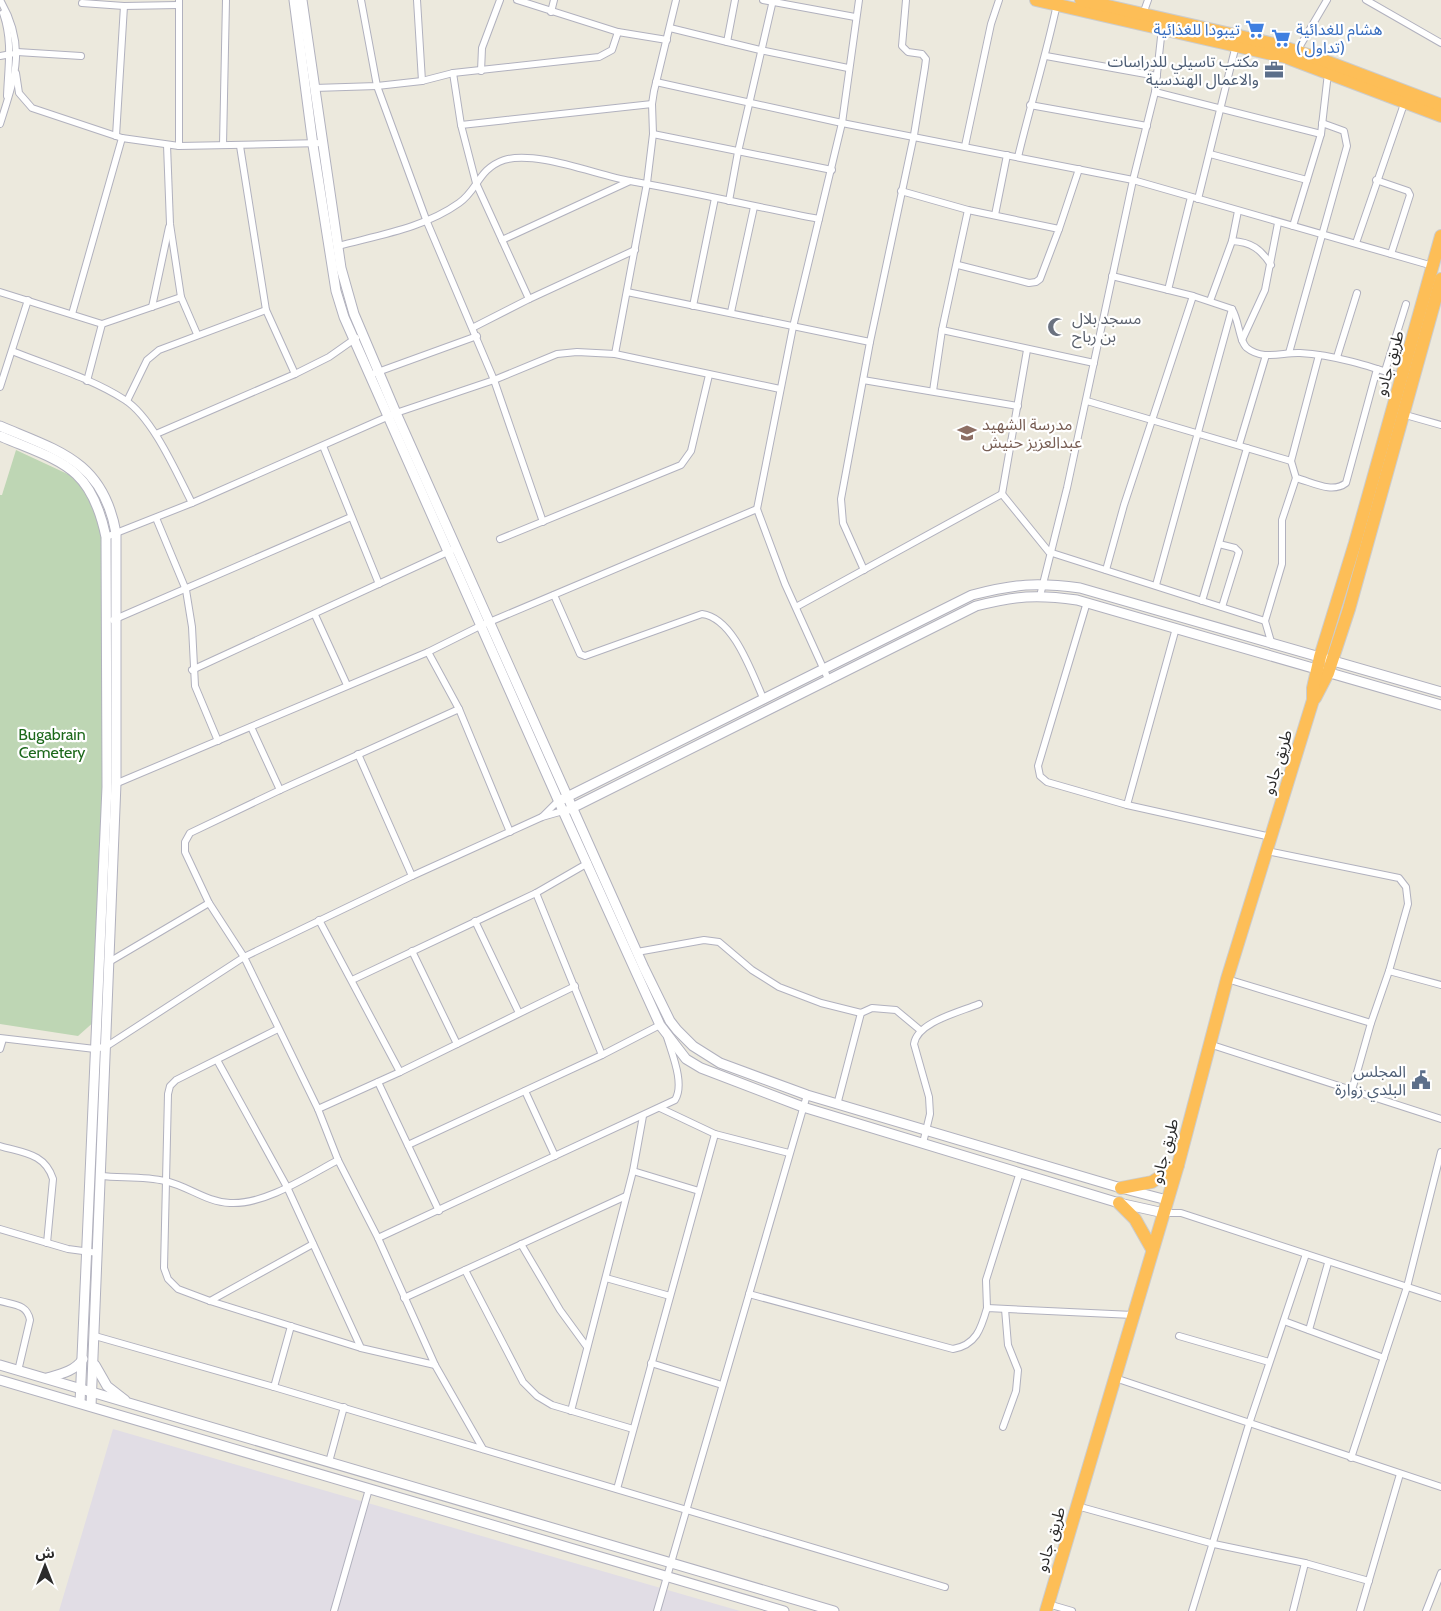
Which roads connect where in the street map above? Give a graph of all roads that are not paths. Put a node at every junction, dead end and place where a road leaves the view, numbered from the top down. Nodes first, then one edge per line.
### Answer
1 (226, 0) edge
2 (294, 0) edge
3 (302, 0) edge
4 (361, 0) edge
5 (416, 0) edge
6 (500, 0) edge
7 (518, 0) edge
8 (554, 0) edge
9 (676, 0) edge
10 (735, 0) edge
11 (764, 0) edge
12 (859, 0) edge
13 (906, 0) edge
14 (999, 0) edge
15 (1036, 0) edge
16 (1148, 0) edge
17 (1327, 0) edge
18 (1366, 0) edge
19 (773, 1) edge
20 (1087, 1) edge
21 (0, 2) edge
22 (82, 3) dead end
23 (179, 3) edge
24 (1057, 4) junction
25 (124, 6) junction
26 (551, 12) junction
27 (1143, 14) junction
28 (856, 16) junction
29 (1164, 24) junction
30 (670, 28) junction
31 (618, 32) junction
32 (667, 40) junction
33 (728, 42) junction
34 (1441, 43) edge
35 (1236, 45) junction
36 (760, 50) junction
37 (1298, 51) junction
38 (14, 53) junction
39 (0, 56) edge
40 (81, 56) dead end
41 (1046, 56) junction
42 (848, 68) junction
43 (481, 71) junction
44 (1328, 72) junction
45 (16, 73) junction
46 (453, 73) junction
47 (1157, 76) junction
48 (422, 81) junction
49 (656, 82) junction
50 (377, 86) junction
51 (314, 88) junction
52 (1155, 92) junction
53 (1405, 101) junction
54 (7, 103) junction
55 (749, 103) junction
56 (652, 104) junction
57 (1030, 105) junction
58 (1441, 105) edge
59 (1220, 109) junction
60 (1441, 116) edge
61 (842, 123) junction
62 (1322, 123) junction
63 (0, 124) edge
64 (461, 125) junction
65 (1147, 126) junction
66 (653, 134) junction
67 (1321, 134) junction
68 (914, 136) junction
69 (119, 137) junction
70 (323, 143) junction
71 (167, 145) junction
72 (223, 145) junction
73 (313, 145) junction
74 (179, 146) junction
75 (240, 146) junction
76 (965, 146) junction
77 (738, 152) junction
78 (1210, 154) junction
79 (1006, 155) junction
80 (1018, 157) junction
81 (1079, 169) junction
82 (832, 170) junction
83 (1133, 180) junction
84 (1307, 180) junction
85 (1376, 180) junction
86 (630, 181) junction
87 (476, 183) junction
88 (647, 183) junction
89 (901, 191) junction
90 (1191, 197) junction
91 (715, 198) junction
92 (1198, 199) junction
93 (729, 201) junction
94 (754, 207) junction
95 (968, 210) junction
96 (1238, 210) junction
97 (995, 216) junction
98 (819, 219) junction
99 (427, 222) junction
100 (1278, 223) junction
101 (170, 224) junction
102 (1293, 226) junction
103 (1059, 229) junction
104 (1322, 235) junction
105 (1441, 236) edge
106 (502, 240) junction
107 (1232, 241) junction
108 (1356, 243) junction
109 (338, 246) junction
110 (635, 250) junction
111 (1391, 254) junction
112 (958, 265) junction
113 (1271, 265) junction
114 (1433, 267) junction
115 (1112, 276) junction
116 (1441, 280) edge
117 (1168, 290) junction
118 (0, 292) edge
119 (627, 292) junction
120 (1357, 292) dead end
121 (1192, 296) junction
122 (181, 297) junction
123 (529, 299) junction
124 (28, 300) junction
125 (1210, 301) junction
126 (1406, 304) dead end
127 (693, 306) junction
128 (152, 307) junction
129 (1232, 309) junction
130 (266, 310) junction
131 (731, 312) junction
132 (72, 314) junction
133 (102, 324) junction
134 (793, 327) junction
135 (474, 328) junction
136 (942, 330) junction
137 (198, 334) junction
138 (477, 336) junction
139 (358, 337) junction
140 (1242, 340) junction
141 (870, 342) junction
142 (1027, 350) junction
143 (12, 351) junction
144 (615, 354) junction
145 (1266, 354) junction
146 (1289, 354) junction
147 (1319, 355) junction
148 (1337, 357) junction
149 (1094, 363) junction
150 (1377, 368) junction
151 (1385, 371) junction
152 (374, 373) junction
153 (295, 374) junction
154 (709, 375) junction
155 (1402, 377) junction
156 (494, 380) junction
157 (863, 380) junction
158 (87, 381) junction
159 (0, 387) edge
160 (780, 389) junction
161 (932, 391) junction
162 (127, 401) junction
163 (1086, 401) junction
164 (1018, 406) junction
165 (393, 414) junction
166 (1402, 414) junction
167 (1153, 421) junction
168 (1441, 425) edge
169 (0, 426) edge
170 (156, 434) junction
171 (1197, 434) junction
172 (0, 436) edge
173 (1240, 445) junction
174 (323, 446) junction
175 (1247, 448) junction
176 (1291, 461) junction
177 (1296, 478) junction
178 (1002, 494) junction
179 (192, 503) junction
180 (756, 509) junction
181 (351, 517) junction
182 (156, 518) junction
183 (543, 522) junction
184 (116, 533) junction
185 (106, 537) junction
186 (500, 539) dead end
187 (1219, 544) junction
188 (452, 550) junction
189 (1049, 552) junction
190 (864, 570) junction
191 (1106, 570) junction
192 (379, 584) junction
193 (1042, 584) junction
194 (1156, 586) junction
195 (186, 590) junction
196 (554, 595) junction
197 (1040, 596) junction
198 (1202, 601) junction
199 (1086, 602) junction
200 (796, 607) junction
201 (1222, 607) junction
202 (316, 616) junction
203 (116, 620) junction
204 (1265, 621) junction
205 (489, 622) junction
206 (106, 623) junction
207 (480, 626) junction
208 (1176, 628) junction
209 (1272, 645) junction
210 (428, 652) junction
211 (1320, 657) junction
212 (1333, 660) junction
213 (192, 670) junction
214 (824, 670) junction
215 (1322, 672) junction
216 (829, 681) junction
217 (347, 685) junction
218 (1441, 692) edge
219 (764, 700) junction
220 (1441, 705) edge
221 (459, 709) junction
222 (251, 727) junction
223 (218, 742) junction
224 (358, 754) junction
225 (112, 785) junction
226 (280, 790) junction
227 (568, 796) junction
228 (558, 801) junction
229 (1127, 805) junction
230 (574, 807) junction
231 (562, 811) junction
232 (542, 817) junction
233 (510, 832) junction
234 (1271, 837) junction
235 (1267, 851) junction
236 (588, 863) junction
237 (412, 876) junction
238 (536, 893) junction
239 (209, 903) junction
240 (319, 920) junction
241 (475, 921) junction
242 (412, 951) junction
243 (637, 952) junction
244 (244, 957) junction
245 (109, 962) junction
246 (1389, 971) junction
247 (1227, 979) junction
248 (352, 980) junction
249 (1441, 985) edge
250 (575, 986) junction
251 (979, 1004) dead end
252 (861, 1013) junction
253 (519, 1014) junction
254 (1371, 1023) junction
255 (660, 1025) junction
256 (278, 1029) junction
257 (920, 1030) junction
258 (667, 1037) junction
259 (1, 1038) edge
260 (457, 1044) junction
261 (1208, 1044) junction
262 (107, 1046) junction
263 (0, 1049) edge
264 (94, 1049) junction
265 (602, 1055) junction
266 (217, 1060) junction
267 (400, 1072) junction
268 (378, 1082) junction
269 (1352, 1090) junction
270 (525, 1091) junction
271 (806, 1095) junction
272 (837, 1104) junction
273 (802, 1107) junction
274 (660, 1108) junction
275 (318, 1109) junction
276 (643, 1116) junction
277 (1441, 1119) edge
278 (926, 1132) junction
279 (715, 1134) junction
280 (923, 1143) junction
281 (408, 1145) junction
282 (0, 1146) edge
283 (1441, 1152) edge
284 (789, 1154) junction
285 (555, 1156) junction
286 (338, 1160) junction
287 (1178, 1165) junction
288 (633, 1171) junction
289 (1020, 1172) junction
290 (101, 1176) junction
291 (165, 1180) junction
292 (287, 1187) junction
293 (1121, 1188) junction
294 (699, 1192) junction
295 (626, 1196) junction
296 (1167, 1200) junction
297 (1119, 1203) junction
298 (439, 1211) junction
299 (1164, 1213) junction
300 (1181, 1213) junction
301 (0, 1229) edge
302 (378, 1238) junction
303 (47, 1244) junction
304 (313, 1244) junction
305 (521, 1244) junction
306 (1152, 1249) junction
307 (88, 1252) junction
308 (98, 1253) junction
309 (1306, 1254) junction
310 (1328, 1263) junction
311 (465, 1270) junction
312 (606, 1278) junction
313 (1407, 1286) junction
314 (749, 1294) junction
315 (670, 1296) junction
316 (404, 1298) junction
317 (1441, 1298) edge
318 (0, 1301) edge
319 (210, 1301) junction
320 (988, 1308) junction
321 (1005, 1309) junction
322 (1133, 1315) junction
323 (1284, 1321) junction
324 (291, 1326) junction
325 (1309, 1330) junction
326 (95, 1336) junction
327 (1179, 1336) dead end
328 (587, 1347) junction
329 (361, 1348) junction
330 (83, 1358) junction
331 (1384, 1358) junction
332 (94, 1359) junction
333 (1269, 1362) junction
334 (651, 1363) junction
335 (0, 1365) edge
336 (435, 1365) junction
337 (18, 1371) junction
338 (47, 1378) junction
339 (1115, 1378) junction
340 (0, 1380) edge
341 (722, 1385) junction
342 (274, 1386) junction
343 (82, 1390) junction
344 (92, 1393) junction
345 (129, 1403) junction
346 (80, 1404) junction
347 (91, 1406) junction
348 (344, 1407) junction
349 (571, 1411) junction
350 (1249, 1424) junction
351 (1003, 1427) dead end
352 (633, 1429) junction
353 (483, 1449) junction
354 (1352, 1458) junction
355 (329, 1462) junction
356 (1400, 1474) junction
357 (1441, 1487) edge
358 (369, 1489) junction
359 (616, 1489) junction
360 (1077, 1506) junction
361 (686, 1511) junction
362 (1214, 1544) junction
363 (671, 1562) junction
364 (1305, 1563) junction
365 (1441, 1573) edge
366 (667, 1577) junction
367 (1369, 1580) junction
368 (1439, 1586) edge
369 (945, 1587) dead end
370 (1047, 1607) edge
371 (334, 1611) edge
372 (657, 1611) edge
373 (784, 1611) edge
374 (834, 1611) edge
375 (1072, 1611) edge
376 (1192, 1611) edge
377 (1293, 1611) edge
378 (1360, 1611) edge
379 (1426, 1611) edge

1 - 72 street
2 - 73 street
3 - 51 street
4 - 50 street
5 - 48 street
6 - 43 street
7 - 26 street
8 - 26 street
9 - 30 street
10 - 33 street
11 - 19 street
12 - 28 street
13 - 68 street
14 - 76 street
15 - 24 highway
16 - 27 street
17 - 37 street
18 - 34 street
19 - 28 street
19 - 36 street
20 - 27 highway
21 - 38 street
22 - 25 street
23 - 25 street
23 - 74 street
24 - 29 highway
24 - 41 street
25 - 69 street
26 - 31 street
27 - 29 highway
28 - 42 street
29 - 35 highway
29 - 37 highway
29 - 47 street
30 - 32 street
30 - 33 street
31 - 32 street
31 - 43 street
32 - 49 street
33 - 36 street
35 - 44 highway
35 - 59 street
36 - 42 street
36 - 55 street
37 - 58 highway
38 - 39 street
38 - 40 street
38 - 45 street
38 - 54 street
41 - 47 street
41 - 57 street
42 - 61 street
43 - 46 street
44 - 53 highway
44 - 62 street
45 - 54 street
45 - 69 street
46 - 48 street
46 - 64 street
47 - 52 street
48 - 50 street
49 - 55 street
49 - 56 street
50 - 51 street
50 - 99 street
51 - 70 street
52 - 59 street
52 - 65 street
53 - 60 highway
53 - 85 street
54 - 63 street
55 - 61 street
55 - 77 street
56 - 64 street
56 - 66 street
57 - 65 street
57 - 80 street
59 - 67 street
59 - 78 street
61 - 68 street
61 - 82 street
62 - 67 street
62 - 104 street
64 - 87 street
65 - 83 street
66 - 77 street
66 - 88 street
67 - 84 street
68 - 76 street
68 - 89 street
69 - 71 street
69 - 132 street
70 - 73 street
70 - 109 street
71 - 74 street
71 - 101 street
72 - 74 street
72 - 75 street
73 - 75 street
73 - 139 street
75 - 130 street
76 - 79 street
77 - 82 street
77 - 93 street
78 - 84 street
78 - 92 street
79 - 80 street
79 - 97 street
80 - 81 street
81 - 83 street
81 - 103 street
82 - 98 street
83 - 90 street
83 - 115 street
84 - 102 street
85 - 108 street
85 - 111 street
86 - 87 street
86 - 88 street
86 - 106 street
87 - 99 street
87 - 106 street
88 - 91 street
88 - 110 street
89 - 95 street
89 - 141 street
90 - 92 street
90 - 117 street
91 - 93 street
91 - 127 street
92 - 96 street
93 - 94 street
94 - 98 street
94 - 131 street
95 - 97 street
95 - 112 street
96 - 100 street
96 - 107 street
97 - 103 street
98 - 134 street
99 - 109 street
99 - 135 street
100 - 102 street
100 - 113 street
101 - 122 street
101 - 128 street
102 - 104 street
103 - 112 street
104 - 108 street
104 - 146 street
105 - 114 highway, طريق جادو
106 - 123 street
107 - 113 street
107 - 125 street
108 - 111 street
109 - 139 street
110 - 119 street
110 - 123 street
111 - 114 street
112 - 136 street
113 - 140 street
114 - 155 highway, طريق جادو
115 - 117 street
115 - 149 street
116 - 166 highway, طريق جادو
117 - 121 street
118 - 124 street
119 - 127 street
119 - 144 street
120 - 148 street
121 - 125 street
121 - 167 street
122 - 128 street
122 - 137 street
123 - 135 street
124 - 132 street
124 - 143 street
125 - 129 street
126 - 151 street
127 - 131 street
128 - 133 street
129 - 140 street
129 - 171 street
130 - 137 street
130 - 153 street
131 - 134 street
132 - 133 street
133 - 158 street
134 - 141 street
134 - 160 street
135 - 138 street
136 - 142 street
136 - 161 street
137 - 162 street
138 - 152 street
138 - 156 street
139 - 152 street
139 - 153 street
140 - 145 street
141 - 157 street
142 - 149 street
142 - 164 street
143 - 158 street
143 - 159 street
144 - 154 street
144 - 156 street
145 - 146 street
145 - 173 street
146 - 147 street
147 - 148 street
147 - 176 street
148 - 150 street
149 - 163 street
150 - 151 street
150 - 177 street
151 - 155 street
152 - 165 street
153 - 170 street
154 - 160 street
154 - 183 street
155 - 211 highway, طريق جادو
156 - 165 street
156 - 183 street
157 - 161 street
157 - 190 street
158 - 162 street
160 - 180 street
161 - 164 street
162 - 170 street
163 - 167 street
163 - 189 street
164 - 178 street
165 - 174 street
165 - 188 street
166 - 168 street
166 - 212 highway, طريق جادو
167 - 171 street
167 - 191 street
169 - 184 street
170 - 179 street
171 - 173 street
171 - 194 street
172 - 185 street
173 - 175 street
174 - 179 street
174 - 181 street
175 - 176 street
175 - 187 street
176 - 177 street
177 - 204 street
178 - 189 street
178 - 190 street
179 - 182 street
180 - 196 street
180 - 200 street
181 - 192 street
181 - 195 street
182 - 184 street
182 - 195 street
183 - 186 street
184 - 185 street
184 - 203 street
185 - 206 street
187 - 198 street
187 - 201 street
188 - 192 street
188 - 205 street
188 - 207 street
189 - 191 street
189 - 193 street
190 - 200 street
191 - 194 street
192 - 202 street
193 - 197 street
193 - 209 street
193 - 214 street
194 - 198 street
195 - 203 street
195 - 213 street
196 - 205 street
196 - 219 street
197 - 199 street
197 - 216 street
198 - 201 street
199 - 208 street
199 - 229 street
200 - 214 street
201 - 204 street
202 - 213 street
202 - 217 street
203 - 206 street
203 - 225 street
204 - 209 street
205 - 207 street
205 - 227 street
206 - 225 street
207 - 210 street
207 - 228 street
208 - 215 street
208 - 229 street
209 - 211 street
210 - 217 street
210 - 221 street
211 - 212 street
211 - 215 highway, طريق جادو
212 - 215 highway, طريق جادو
212 - 218 street
213 - 223 street
214 - 216 street
214 - 219 street
215 - 220 street
215 - 234 highway, طريق جادو
216 - 230 street
217 - 222 street
219 - 227 street
221 - 224 street
221 - 233 street
222 - 223 street
222 - 226 street
223 - 225 street
224 - 226 street
224 - 237 street
225 - 245 street
225 - 264 street
226 - 239 street
227 - 228 street
227 - 230 street
228 - 231 street
228 - 232 street
229 - 234 street
230 - 231 street
230 - 243 street
231 - 232 street
231 - 236 street
232 - 233 street
233 - 237 street
234 - 235 highway, طريق جادو
235 - 246 street
235 - 247 highway, طريق جادو
236 - 238 street
236 - 255 street
237 - 240 street
238 - 241 street
238 - 250 street
239 - 244 street
239 - 245 street
240 - 244 street
240 - 248 street
241 - 242 street
241 - 253 street
242 - 248 street
242 - 260 street
243 - 252 street
243 - 271 street
244 - 256 street
244 - 262 street
245 - 262 street
246 - 249 street
246 - 254 street
247 - 254 street
247 - 261 highway, طريق جادو
248 - 267 street
250 - 253 street
250 - 265 street
251 - 257 street
252 - 257 street
252 - 272 street
253 - 260 street
254 - 269 street
255 - 258 street
255 - 265 street
256 - 266 street
256 - 275 street
257 - 278 street
258 - 273 street
258 - 274 street
259 - 263 street
259 - 264 street
260 - 267 street
261 - 269 street
261 - 287 highway, طريق جادو
262 - 264 street
262 - 290 street
264 - 307 street
265 - 270 street
266 - 291 street
266 - 292 street
267 - 268 street
268 - 275 street
268 - 281 street
269 - 277 street
270 - 281 street
270 - 285 street
271 - 272 street
271 - 273 street
272 - 278 street
273 - 280 street
273 - 284 street
274 - 276 street
274 - 279 street
275 - 286 street
276 - 285 street
276 - 288 street
278 - 280 street
278 - 293 street
279 - 284 street
279 - 294 street
280 - 289 street
281 - 298 street
282 - 303 street
283 - 313 street
284 - 314 street
285 - 298 street
286 - 292 street
286 - 302 street
287 - 293 highway
287 - 296 highway, طريق جادو
288 - 294 street
288 - 295 street
289 - 297 street
289 - 320 street
290 - 291 street
290 - 308 street
291 - 292 street
291 - 319 street
292 - 304 street
293 - 296 street
294 - 315 street
295 - 305 street
295 - 312 street
296 - 299 highway, طريق جادو
296 - 300 street
297 - 299 street
297 - 306 highway
298 - 302 street
299 - 300 street
299 - 306 highway, طريق جادو
300 - 309 street
301 - 303 street
302 - 316 street
303 - 307 street
304 - 319 street
304 - 329 street
305 - 311 street
305 - 328 street
306 - 322 highway, طريق جادو
307 - 308 street
307 - 330 street
308 - 326 street
309 - 310 street
309 - 323 street
310 - 313 street
310 - 325 street
311 - 316 street
311 - 349 street
312 - 315 street
312 - 328 street
313 - 317 street
313 - 331 street
314 - 320 street
314 - 341 street
315 - 334 street
316 - 336 street
318 - 337 street
319 - 324 street
320 - 321 street
321 - 322 street
321 - 351 street
322 - 339 highway, طريق جادو
323 - 325 street
323 - 333 street
324 - 329 street
324 - 342 street
325 - 331 street
326 - 332 street
326 - 342 street
327 - 333 street
328 - 349 street
329 - 336 street
330 - 338 street
330 - 343 street
331 - 354 street
332 - 344 street
332 - 345 street
333 - 350 street
334 - 341 street
334 - 352 street
335 - 337 street
336 - 353 street
337 - 338 street
338 - 343 street
339 - 350 street
339 - 360 highway, طريق جادو
340 - 346 street
341 - 361 street
342 - 348 street
343 - 344 street
343 - 346 street
344 - 345 street
344 - 347 street
345 - 355 street
346 - 347 street
347 - 358 street
348 - 353 street
348 - 355 street
349 - 352 street
350 - 354 street
350 - 362 street
352 - 359 street
353 - 359 street
354 - 356 street
355 - 363 street
356 - 357 street
356 - 367 street
358 - 366 street
358 - 371 street
359 - 361 street
360 - 362 street
360 - 370 highway, طريق جادو
361 - 363 street
361 - 369 street
362 - 364 street
362 - 376 street
363 - 366 street
363 - 374 street
364 - 367 street
364 - 377 street
365 - 368 street
366 - 372 street
366 - 373 street
367 - 378 street
368 - 379 street
370 - 375 street

